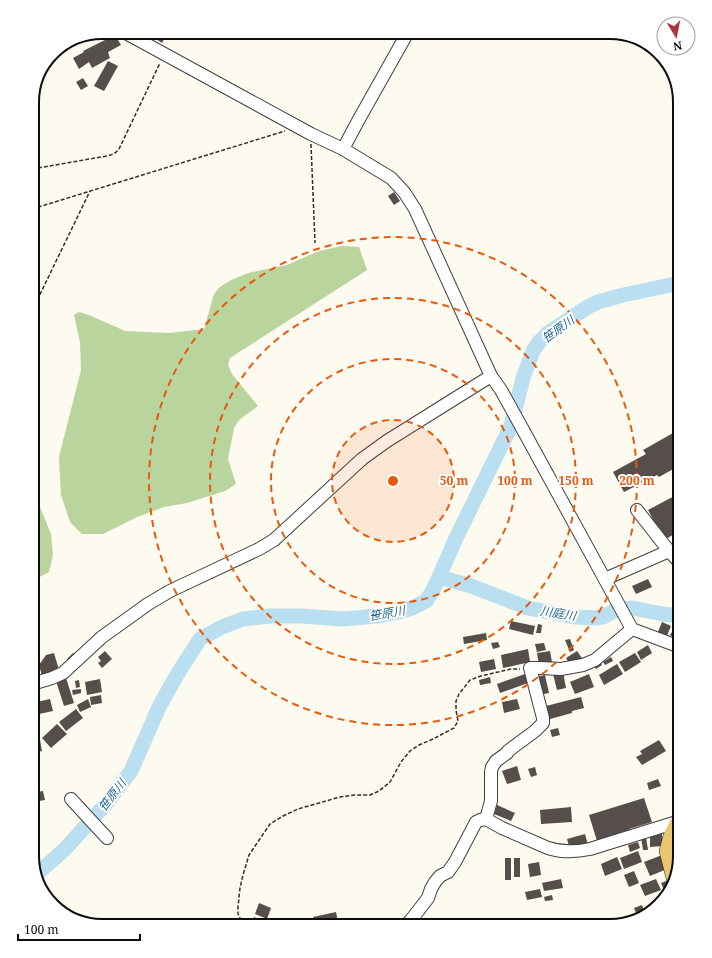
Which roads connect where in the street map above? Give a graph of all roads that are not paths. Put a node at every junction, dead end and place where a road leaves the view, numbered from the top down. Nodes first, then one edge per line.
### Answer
1 (137, 39) edge
2 (404, 39) edge
3 (343, 149) junction
4 (491, 376) junction
5 (637, 510) dead end
6 (669, 551) junction
7 (673, 555) edge
8 (605, 579) junction
9 (630, 625) junction
10 (673, 644) edge
11 (39, 682) edge
12 (70, 799) dead end
13 (486, 819) junction
14 (673, 822) edge
15 (673, 832) edge
16 (107, 838) dead end
17 (671, 868) edge
18 (412, 919) edge

1 - 3 street
2 - 3 street
3 - 4 street
4 - 8 street
4 - 11 street
5 - 6 street
6 - 7 street
6 - 8 street
8 - 9 street
9 - 10 street
9 - 13 street
12 - 16 street
13 - 14 street
13 - 18 street
15 - 17 main road

